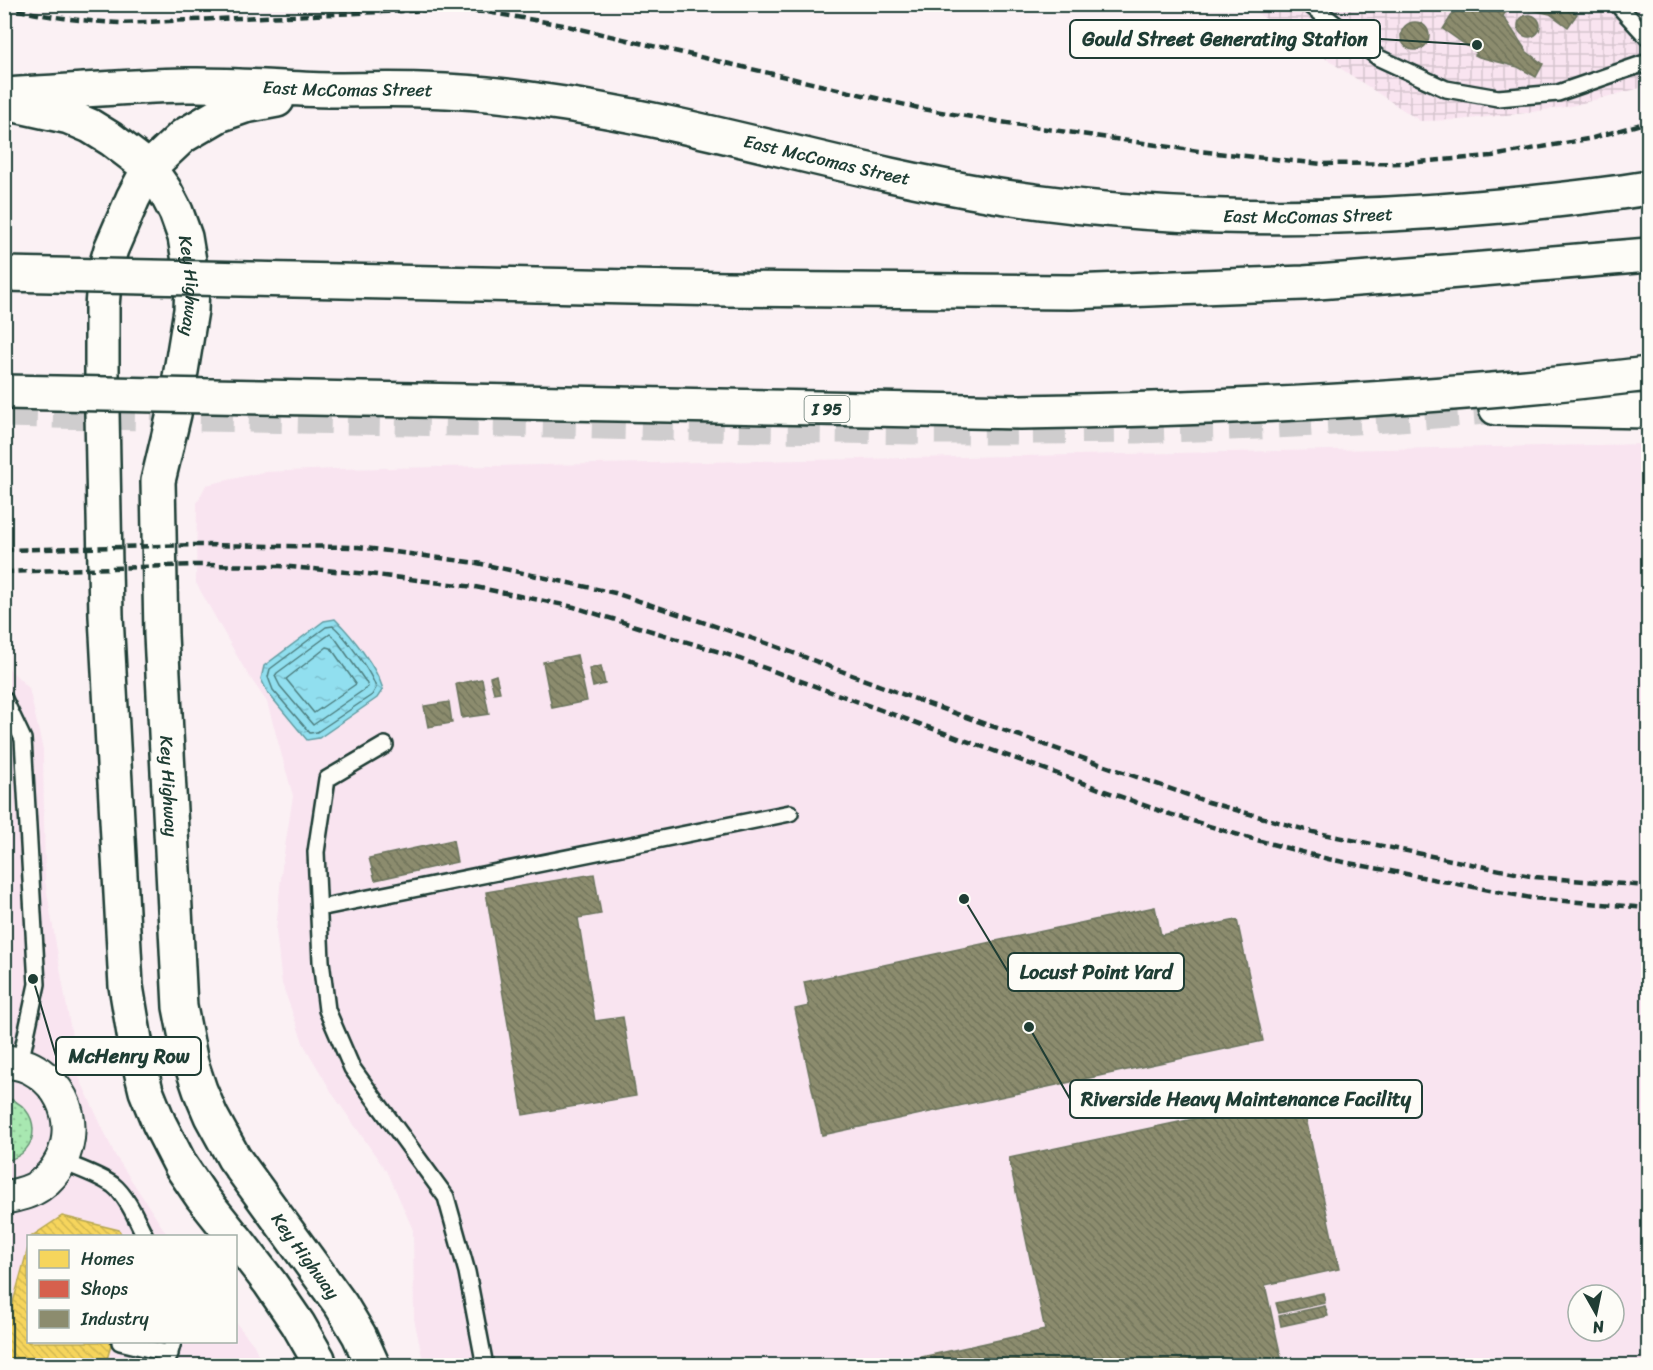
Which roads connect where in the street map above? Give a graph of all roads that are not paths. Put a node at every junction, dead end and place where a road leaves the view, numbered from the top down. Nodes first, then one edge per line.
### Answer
1 (1309, 4) edge
2 (1617, 4) edge
3 (1648, 38) edge
4 (1648, 62) edge
5 (332, 90) junction
6 (4, 95) edge
7 (4, 102) edge
8 (149, 168) junction
9 (1648, 188) edge
10 (1648, 255) edge
11 (4, 274) edge
12 (1648, 374) edge
13 (4, 392) edge
14 (1496, 408) tunnel mouth
15 (1648, 411) edge
16 (4, 699) edge
17 (385, 745) dead end
18 (790, 813) dead end
19 (319, 908) junction
20 (12, 1062) edge
21 (61, 1161) junction
22 (4, 1198) edge
23 (144, 1235) edge
24 (232, 1235) edge
25 (237, 1242) edge
26 (128, 1343) edge
27 (170, 1354) edge
28 (320, 1365) edge
29 (373, 1365) edge
30 (485, 1365) edge

1 - 4 lane
2 - 3 lane
5 - 6 main road, East McComas Street
5 - 8 main road
5 - 9 main road, East McComas Street
7 - 8 main road, Key Highway
8 - 24 main road
8 - 29 main road, Key Highway
10 - 11 main road, bridge
12 - 13 main road, I 95, bridge
14 - 15 main road
16 - 20 lane
17 - 19 lane
18 - 19 lane
19 - 30 lane
20 - 21 street
21 - 22 street
21 - 23 lane
25 - 28 main road
26 - 27 lane

